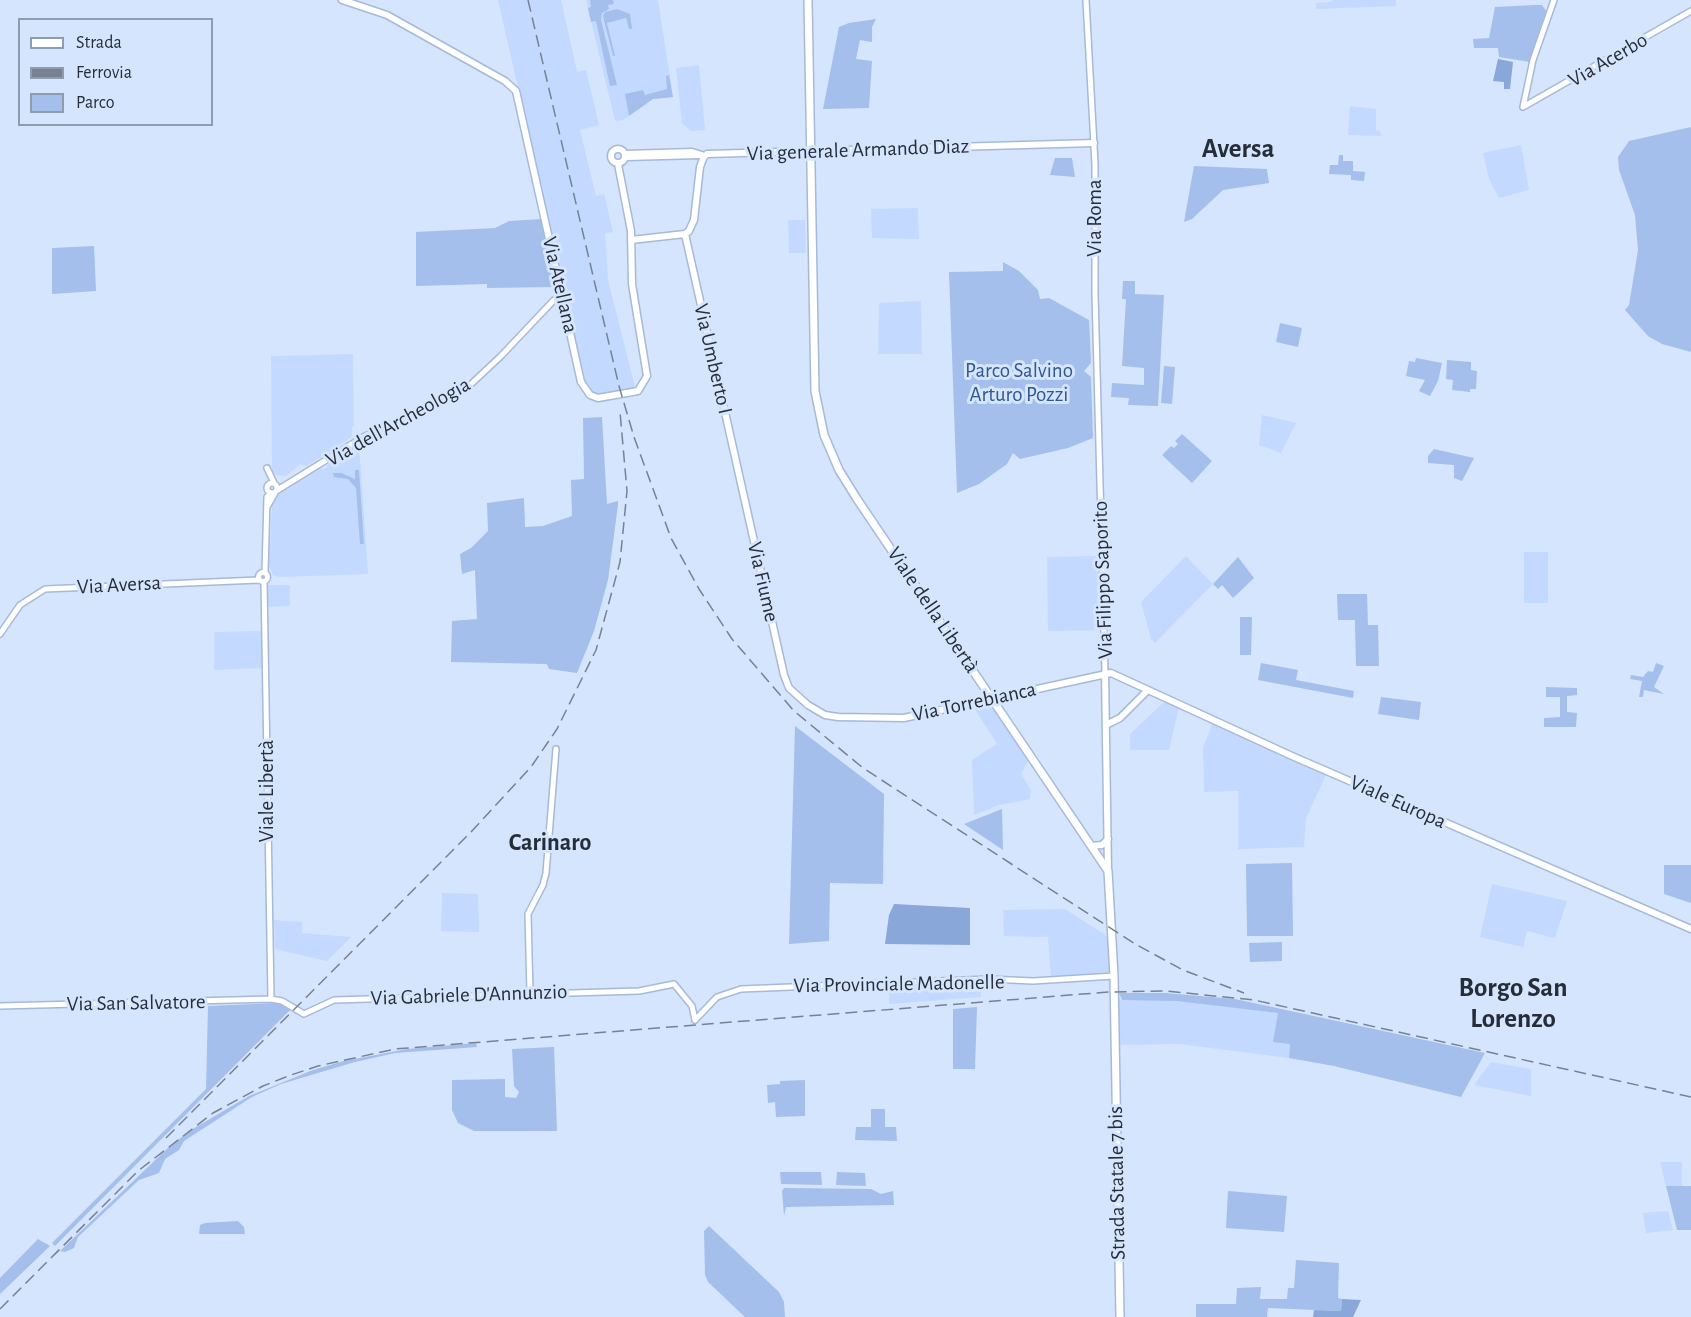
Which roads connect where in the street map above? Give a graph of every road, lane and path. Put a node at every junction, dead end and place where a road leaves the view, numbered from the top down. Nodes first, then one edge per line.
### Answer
1 (342, 0) edge
2 (808, 0) edge
3 (1086, 0) edge
4 (1554, 0) edge
5 (1691, 11) edge
6 (1094, 143) junction
7 (810, 152) junction
8 (704, 154) junction
9 (626, 155) junction
10 (618, 164) junction
11 (685, 234) junction
12 (631, 240) junction
13 (563, 298) junction
14 (553, 303) junction
15 (1098, 435) joint
16 (267, 468) dead end
17 (274, 483) junction
18 (288, 483) junction
19 (742, 485) joint
20 (273, 492) junction
21 (262, 581) junction
22 (0, 634) edge
23 (1105, 673) junction
24 (785, 679) joint
25 (1148, 690) junction
26 (994, 699) junction
27 (1108, 724) junction
28 (556, 749) dead end
29 (1109, 839) junction
30 (1092, 846) junction
31 (1108, 871) junction
32 (1691, 929) edge
33 (1113, 975) junction
34 (674, 984) joint
35 (530, 993) junction
36 (271, 999) junction
37 (0, 1006) edge
38 (1114, 1048) joint
39 (1120, 1317) edge

1 - 13 main road, Via Atellana
2 - 7 main road, Viale della Libertà
3 - 6 street, Via Roma
4 - 5 street, Via Acerbo
6 - 7 main road, Via generale Armando Diaz
6 - 15 street, Via Roma
7 - 8 main road, Via generale Armando Diaz
7 - 26 main road, Viale della Libertà
8 - 9 main road, Via generale Armando Diaz
8 - 11 main road
9 - 10 main road
9 - 10 main road
10 - 12 main road, Via Atellana
11 - 12 main road
11 - 19 main road, Via Umberto I
12 - 13 main road, Via Atellana
13 - 14 street, Via dell'Archeologia
13 - 14 street
14 - 18 street, Via dell'Archeologia
15 - 23 street, Via Filippo Saporito
16 - 17 street
17 - 18 street
17 - 20 street
18 - 20 street, Via dell'Archeologia
19 - 24 main road, Via Fiume
20 - 21 street
21 - 22 street, Via Aversa
21 - 36 street, Viale Libertà
23 - 25 main road, Viale Europa
23 - 26 main road, Via Torrebianca
23 - 27 main road, Via Filippo Saporito
24 - 26 main road, Via Torrebianca
25 - 27 main road
25 - 32 main road, Viale Europa
26 - 30 main road, Viale della Libertà
27 - 29 main road, Via Filippo Saporito
28 - 35 street
29 - 30 main road
29 - 31 main road, Via Filippo Saporito
30 - 31 main road, Viale della Libertà
31 - 33 main road, Viale della Libertà
33 - 34 street, Via Provinciale Madonelle
33 - 38 main road, Viale della Libertà
34 - 35 street, Via Gabriele D'Annunzio
35 - 36 street, Via Gabriele D'Annunzio
36 - 37 street, Via San Salvatore
38 - 39 main road, Strada Statale 7 bis

